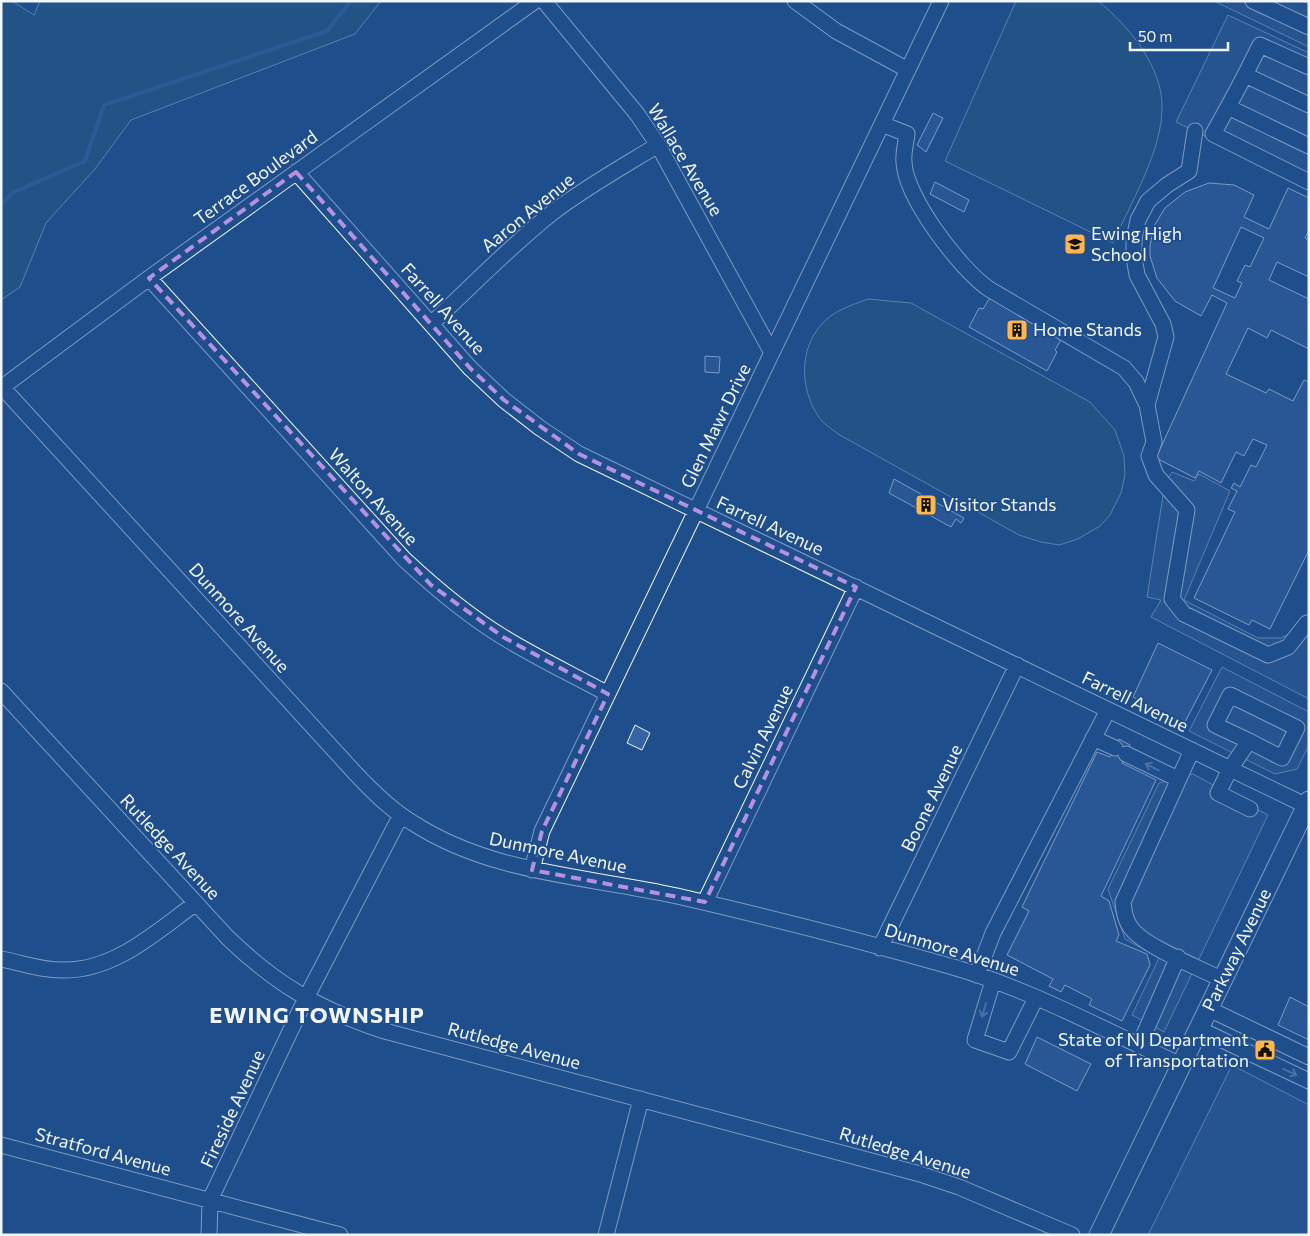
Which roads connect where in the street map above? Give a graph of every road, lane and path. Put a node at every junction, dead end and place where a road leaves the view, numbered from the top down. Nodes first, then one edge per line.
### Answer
1 (535, 1) edge
2 (544, 1) edge
3 (795, 1) edge
4 (940, 1) edge
5 (1253, 1) edge
6 (1309, 27) edge
7 (1309, 67) edge
8 (908, 70) junction
9 (1245, 75) junction
10 (1309, 105) edge
11 (1228, 107) junction
12 (882, 124) junction
13 (1195, 131) dead end
14 (658, 145) junction
15 (1309, 146) edge
16 (296, 172) junction
17 (1309, 182) edge
18 (149, 278) junction
19 (431, 324) junction
20 (772, 353) junction
21 (2, 387) edge
22 (1147, 405) junction
23 (696, 511) junction
24 (856, 587) junction
25 (1308, 622) edge
26 (1017, 665) junction
27 (1, 691) edge
28 (608, 694) junction
29 (1108, 710) junction
30 (1093, 738) junction
31 (1249, 741) junction
32 (1192, 750) junction
33 (1230, 769) junction
34 (1178, 779) junction
35 (1308, 804) edge
36 (1250, 809) dead end
37 (401, 815) junction
38 (532, 870) junction
39 (705, 902) junction
40 (196, 903) junction
41 (880, 948) junction
42 (1178, 957) junction
43 (1, 959) edge
44 (977, 975) junction
45 (1223, 980) junction
46 (993, 981) junction
47 (306, 998) junction
48 (1036, 998) junction
49 (1209, 1010) junction
50 (1199, 1029) junction
51 (1138, 1046) junction
52 (1309, 1057) edge
53 (1181, 1066) junction
54 (1309, 1081) edge
55 (641, 1099) junction
56 (1, 1145) edge
57 (210, 1200) junction
58 (209, 1235) edge
59 (340, 1235) edge
60 (606, 1235) edge
61 (1072, 1235) edge
62 (1099, 1235) edge

1 - 16 street, Terrace Boulevard
2 - 14 street, Wallace Avenue
3 - 8 street
4 - 8 street, Glen Mawr Drive
5 - 6 street
7 - 9 street
8 - 12 street, Glen Mawr Drive
9 - 10 street
9 - 11 street
11 - 15 street
11 - 17 street
12 - 20 street, Glen Mawr Drive
12 - 22 street
13 - 22 street
14 - 19 street, Aaron Avenue
14 - 20 street, Wallace Avenue
16 - 18 street, Terrace Boulevard
16 - 19 street, Farrell Avenue
18 - 21 street, Terrace Boulevard
18 - 28 street, Walton Avenue
19 - 23 street, Farrell Avenue
20 - 23 street, Glen Mawr Drive
21 - 37 street, Dunmore Avenue
22 - 25 street
23 - 24 street, Farrell Avenue
23 - 28 street, Glen Mawr Drive
24 - 26 street, Farrell Avenue
24 - 39 street, Calvin Avenue
26 - 29 street, Farrell Avenue
26 - 41 street, Boone Avenue
27 - 40 street, Rutledge Avenue
28 - 38 street, Glen Mawr Drive
29 - 30 street
29 - 32 street, Farrell Avenue
34 -> 30 street
30 - 44 street
31 - 31 street
31 - 33 street
32 - 33 street, Farrell Avenue
32 - 34 street
33 - 35 street, Farrell Avenue
33 - 36 street
34 - 42 street
35 - 45 main road, Parkway Avenue
37 - 38 street, Dunmore Avenue
37 - 47 street, Fireside Avenue
38 - 39 street, Dunmore Avenue
39 - 41 street, Dunmore Avenue
40 - 43 street
40 - 47 street, Rutledge Avenue
41 - 44 street, Dunmore Avenue
42 - 45 street
42 - 51 street
44 - 46 street, Dunmore Avenue
45 - 49 main road, Parkway Avenue
46 - 48 street, Dunmore Avenue
46 -> 48 street
47 - 55 street, Rutledge Avenue
47 - 57 street, Fireside Avenue
48 - 51 street, Dunmore Avenue
49 - 50 main road, Parkway Avenue
49 - 52 street
50 - 53 main road, Parkway Avenue
50 -> 54 street
51 - 53 street, Dunmore Avenue
53 - 62 main road, Parkway Avenue
55 - 60 street
55 - 61 street, Rutledge Avenue
56 - 57 street, Stratford Avenue
57 - 58 street, Fireside Avenue
57 - 59 street, Stratford Avenue

